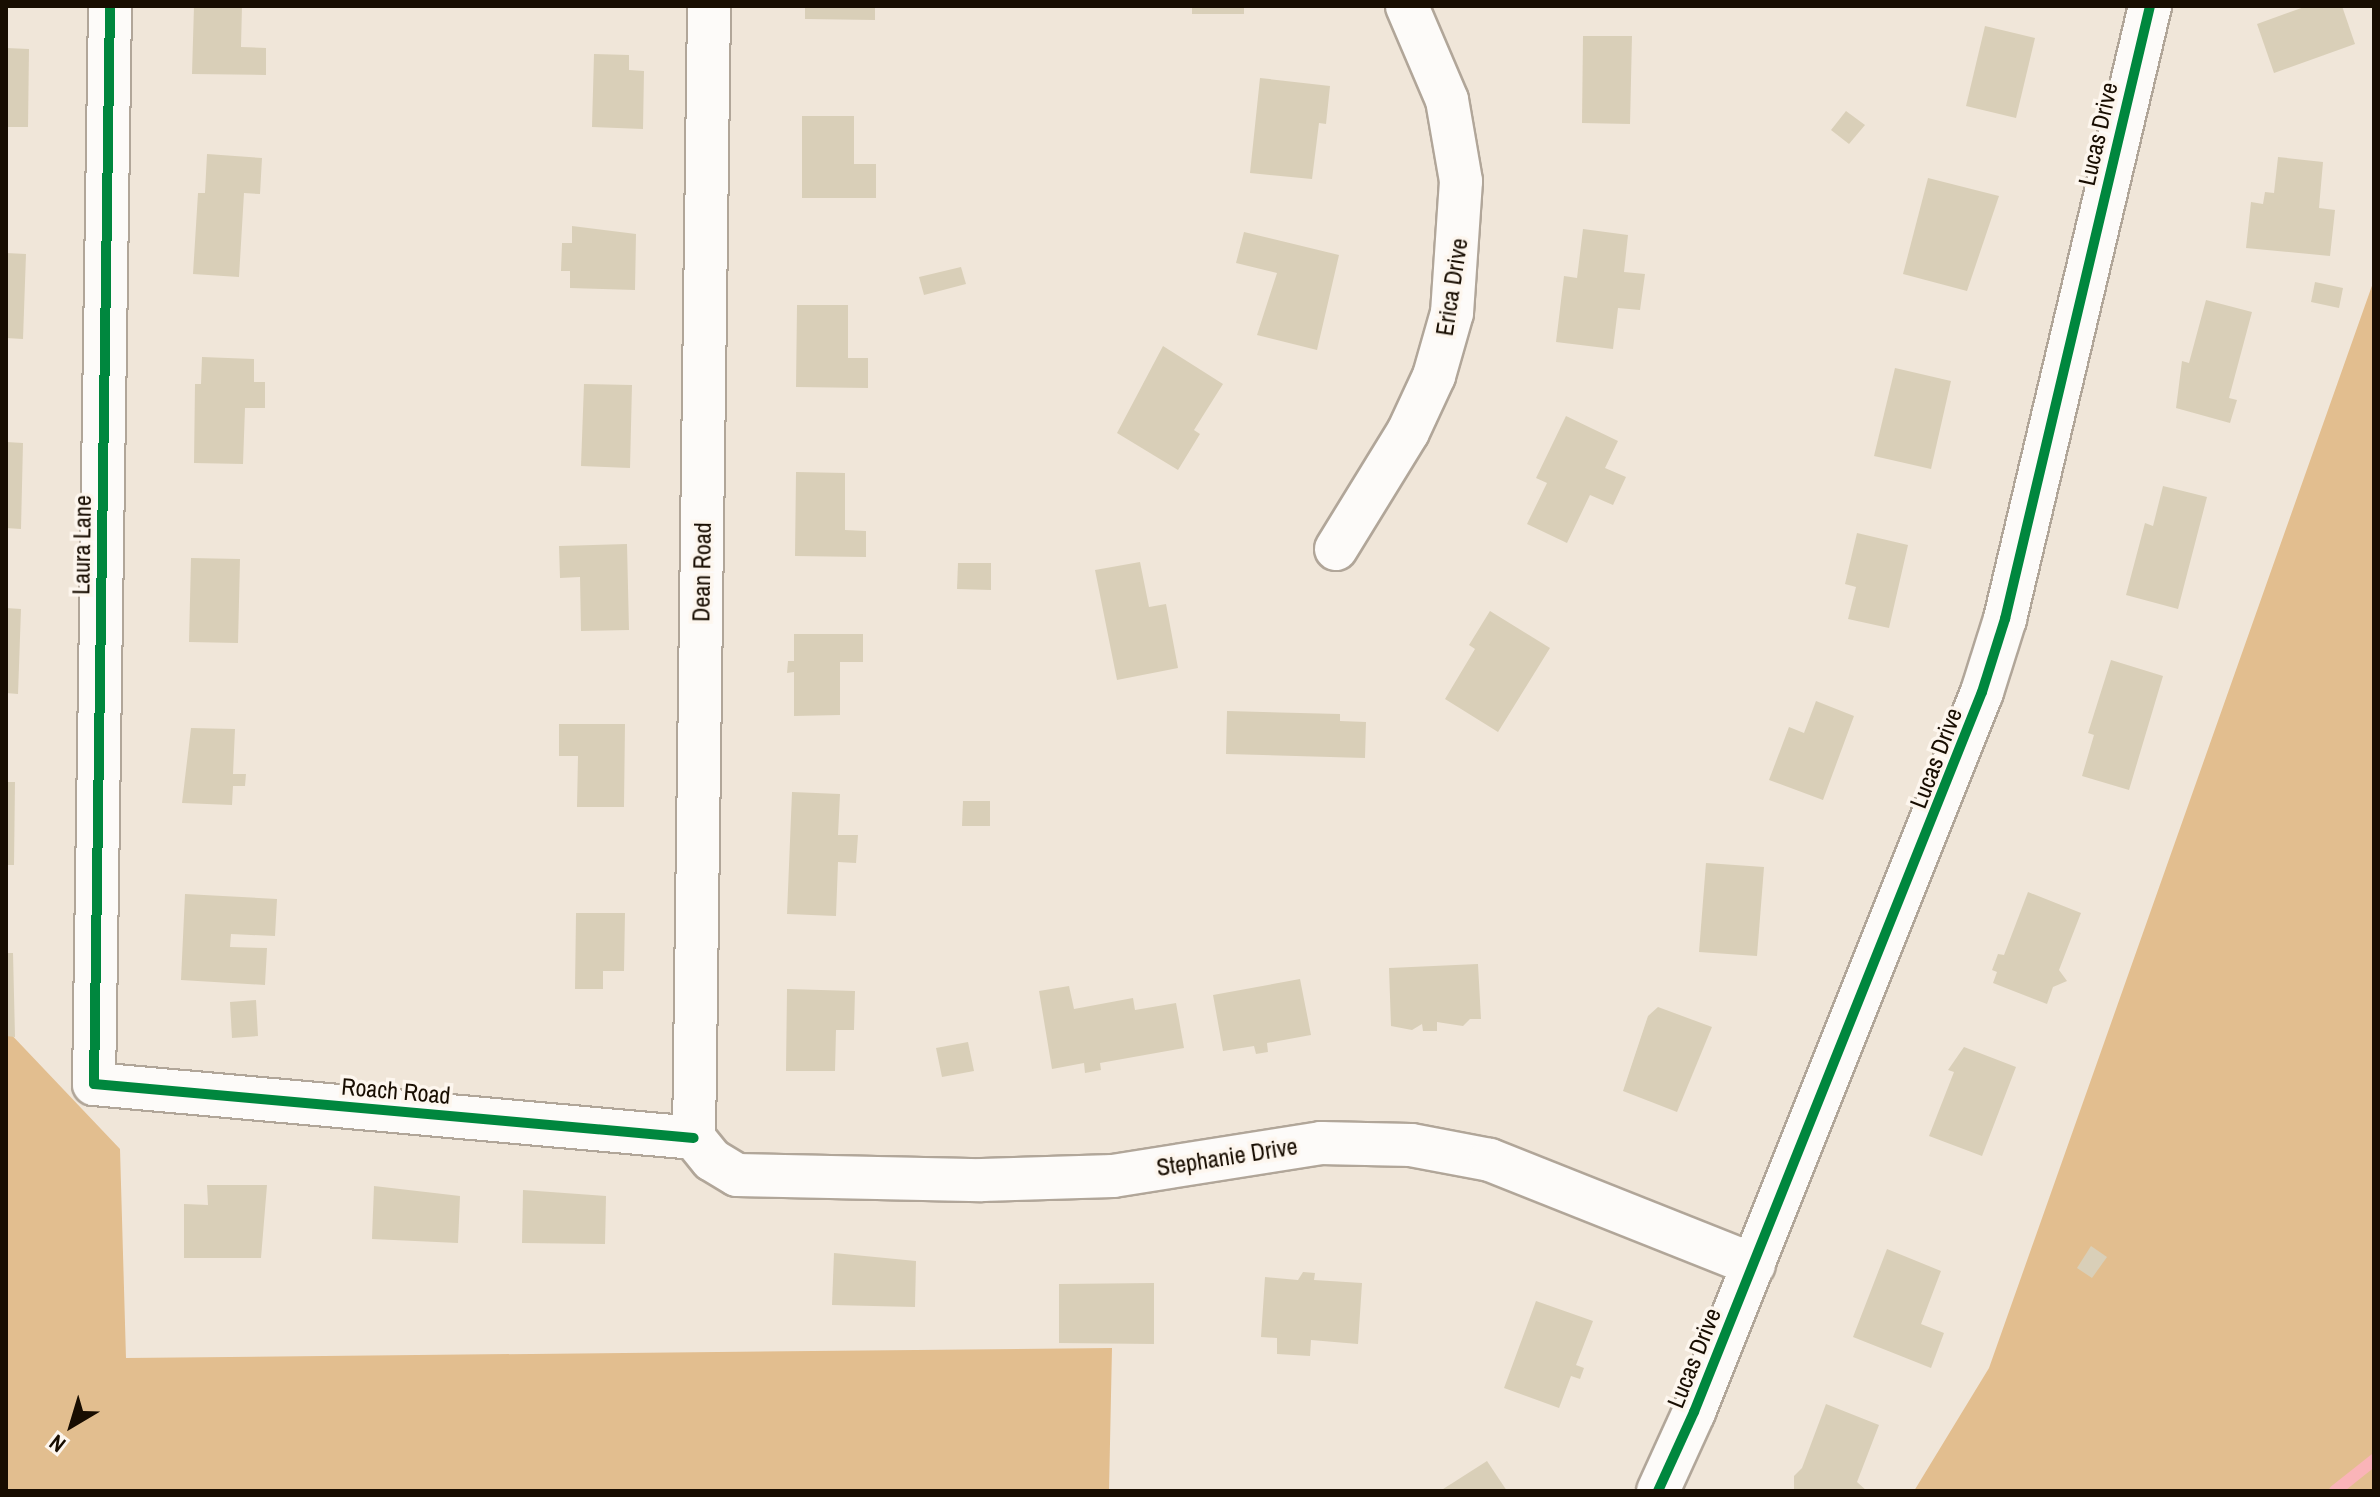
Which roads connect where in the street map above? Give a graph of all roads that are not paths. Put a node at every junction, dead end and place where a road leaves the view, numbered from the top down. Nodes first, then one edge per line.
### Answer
1 (110, 6) edge
2 (709, 6) edge
3 (1407, 6) edge
4 (2150, 6) edge
5 (1336, 549) dead end
6 (94, 1084) joint
7 (694, 1138) junction
8 (1754, 1265) junction
9 (1658, 1491) edge

1 - 6 street, Laura Lane
2 - 7 street, Dean Road
3 - 5 street, Erica Drive
4 - 8 street, Lucas Drive
6 - 7 street, Roach Road
7 - 8 street, Stephanie Drive
8 - 9 street, Lucas Drive

